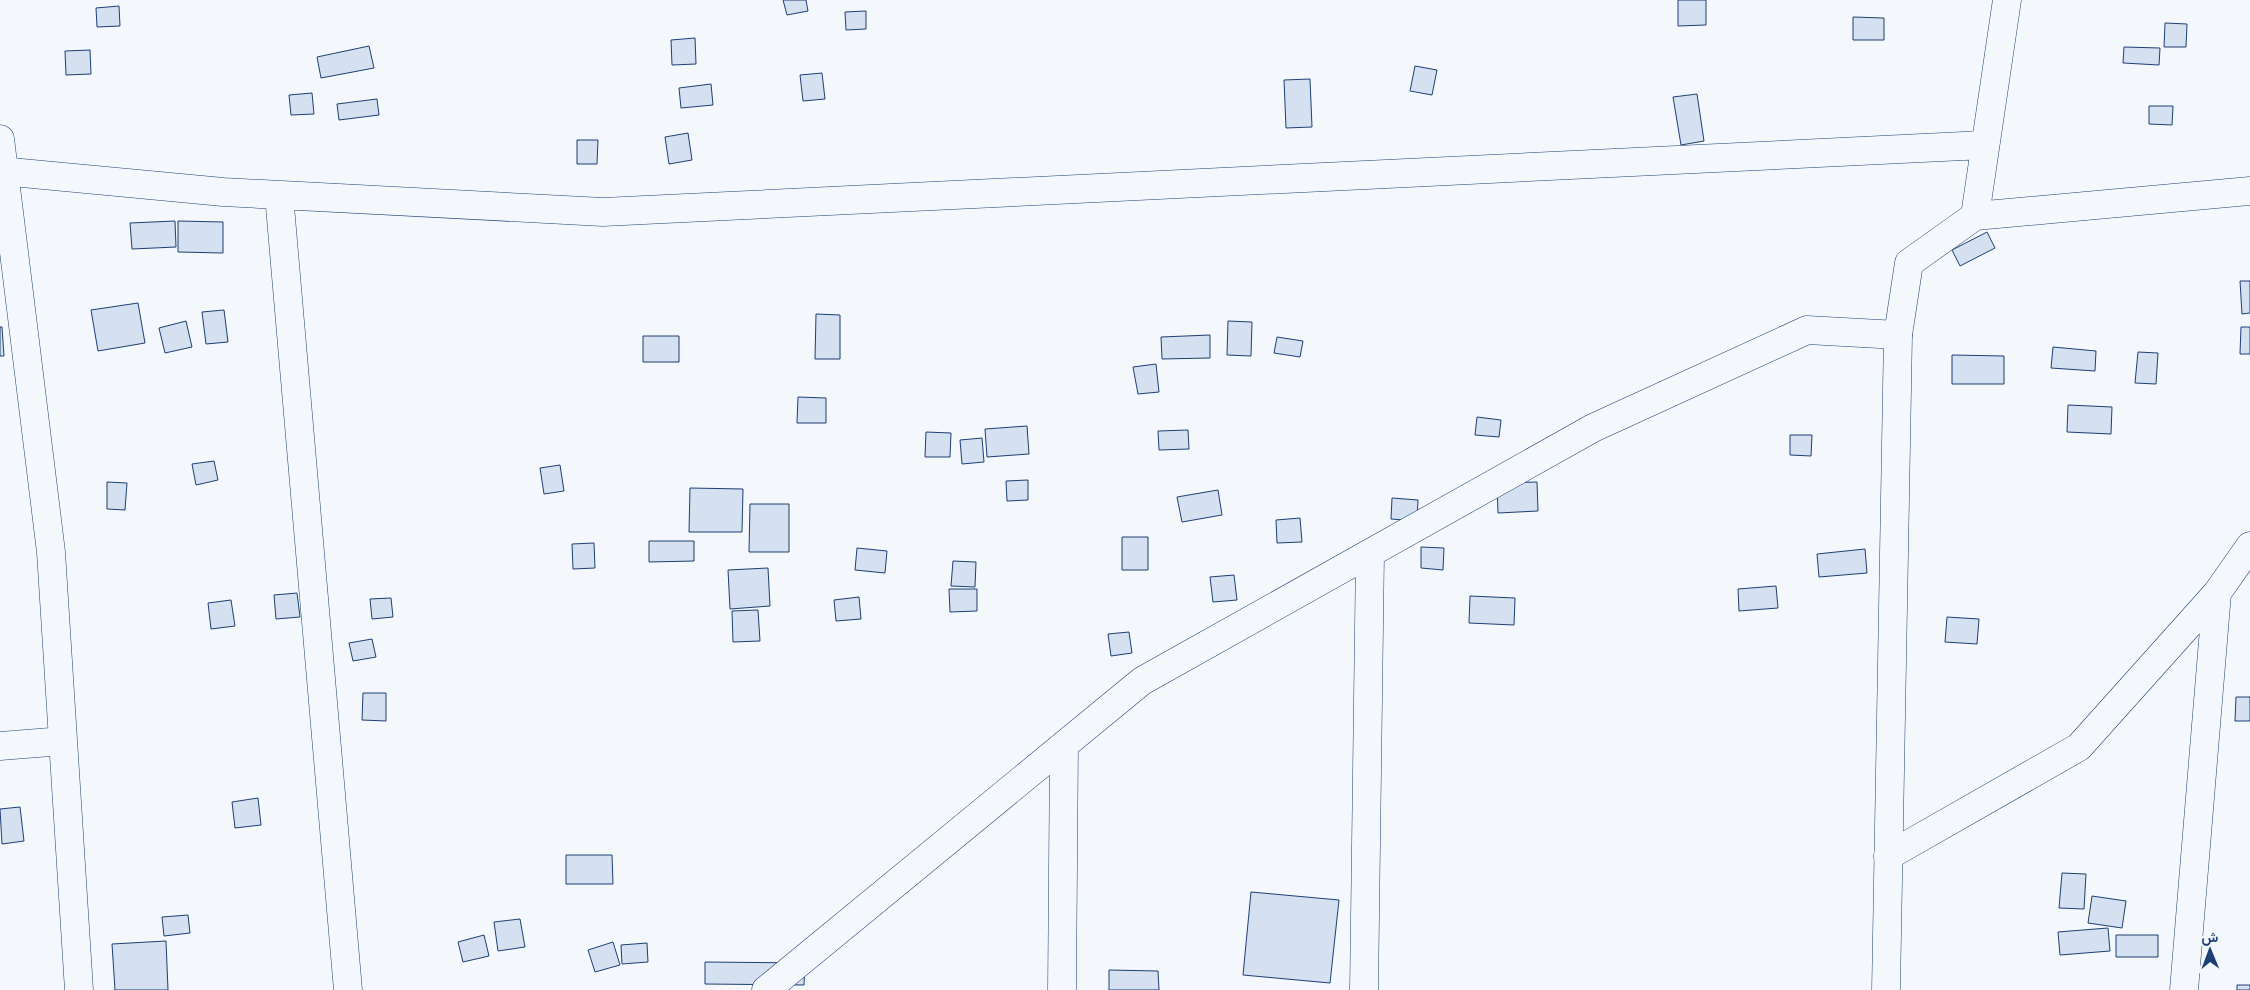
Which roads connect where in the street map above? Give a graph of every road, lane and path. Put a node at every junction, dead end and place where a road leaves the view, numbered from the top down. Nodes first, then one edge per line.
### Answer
1 (2007, 0) edge
2 (0, 139) edge
3 (1984, 145) junction
4 (2, 170) edge
5 (2250, 191) edge
6 (279, 195) junction
7 (1975, 216) junction
8 (1898, 335) junction
9 (2250, 546) edge
10 (1370, 554) junction
11 (2217, 593) junction
12 (63, 741) junction
13 (1064, 745) junction
14 (0, 746) edge
15 (1888, 856) junction
16 (79, 990) edge
17 (348, 990) edge
18 (766, 990) edge
19 (1062, 990) edge
20 (1364, 990) edge
21 (1886, 990) edge
22 (2184, 990) edge

1 - 3 street
2 - 4 street
3 - 6 street
3 - 7 street
4 - 6 street
4 - 12 street
5 - 7 street
6 - 17 street
7 - 8 street
8 - 10 street
8 - 15 street
9 - 11 street
10 - 13 street
10 - 20 street
11 - 15 street
11 - 22 street
12 - 14 street
12 - 16 street
13 - 18 street
13 - 19 street
15 - 21 street

